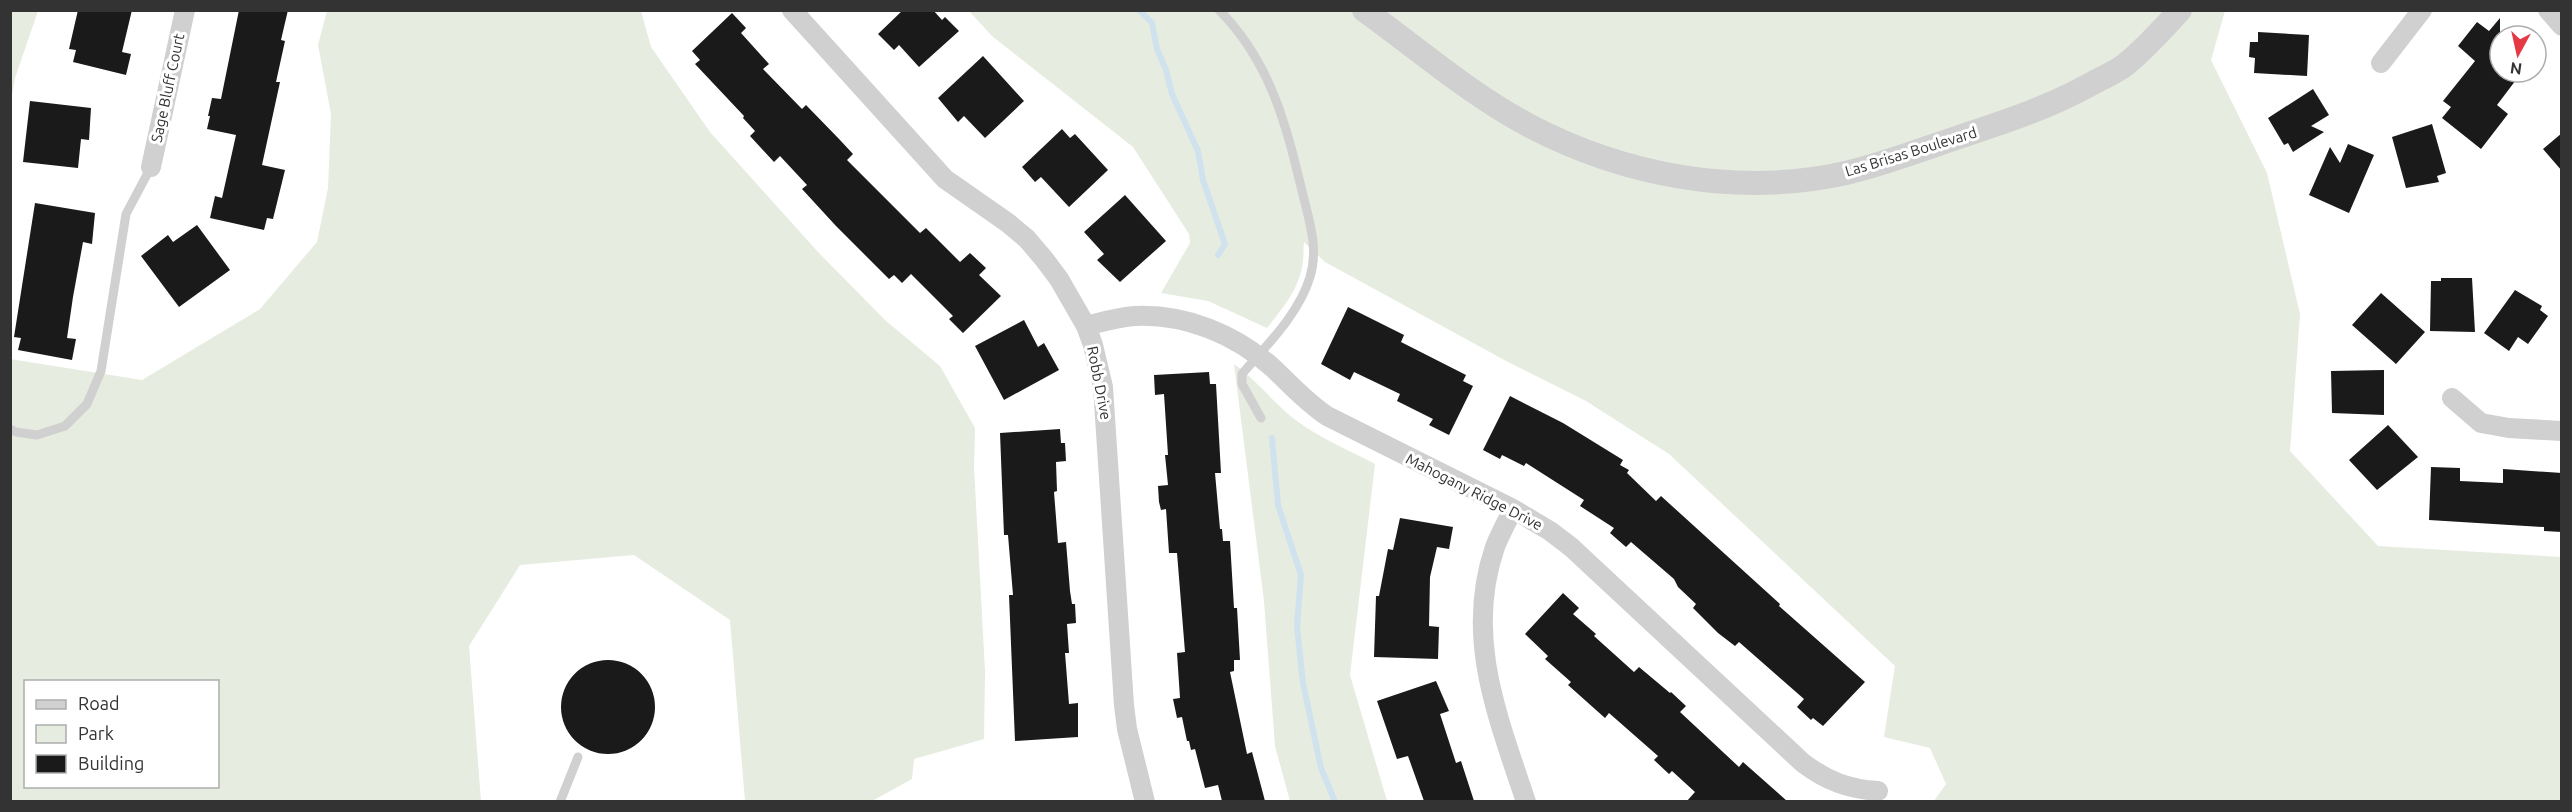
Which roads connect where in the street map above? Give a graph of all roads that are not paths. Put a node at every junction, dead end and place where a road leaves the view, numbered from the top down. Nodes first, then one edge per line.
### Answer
1 (185, 10) edge
2 (792, 10) edge
3 (1219, 10) edge
4 (1364, 10) edge
5 (2180, 10) edge
6 (2422, 10) edge
7 (2548, 10) edge
8 (2562, 26) edge
9 (2381, 63) dead end
10 (151, 166) joint
11 (1086, 326) junction
12 (1258, 356) junction
13 (2452, 398) dead end
14 (1261, 418) dead end
15 (10, 429) edge
16 (2562, 431) edge
17 (1513, 509) junction
18 (578, 757) dead end
19 (1878, 791) dead end
20 (560, 801) edge
21 (1145, 801) edge
22 (1526, 801) edge

1 - 10 street, Sage Bluff Court
2 - 11 street, Robb Drive
3 - 12 lane
4 - 5 street, Las Brisas Boulevard
6 - 9 street
7 - 8 street
10 - 15 lane
11 - 12 street, Mahogany Ridge Drive
11 - 21 street, Robb Drive
12 - 14 lane
12 - 17 street, Mahogany Ridge Drive
13 - 16 street
17 - 19 street, Mahogany Ridge Drive
17 - 22 street
18 - 20 lane

